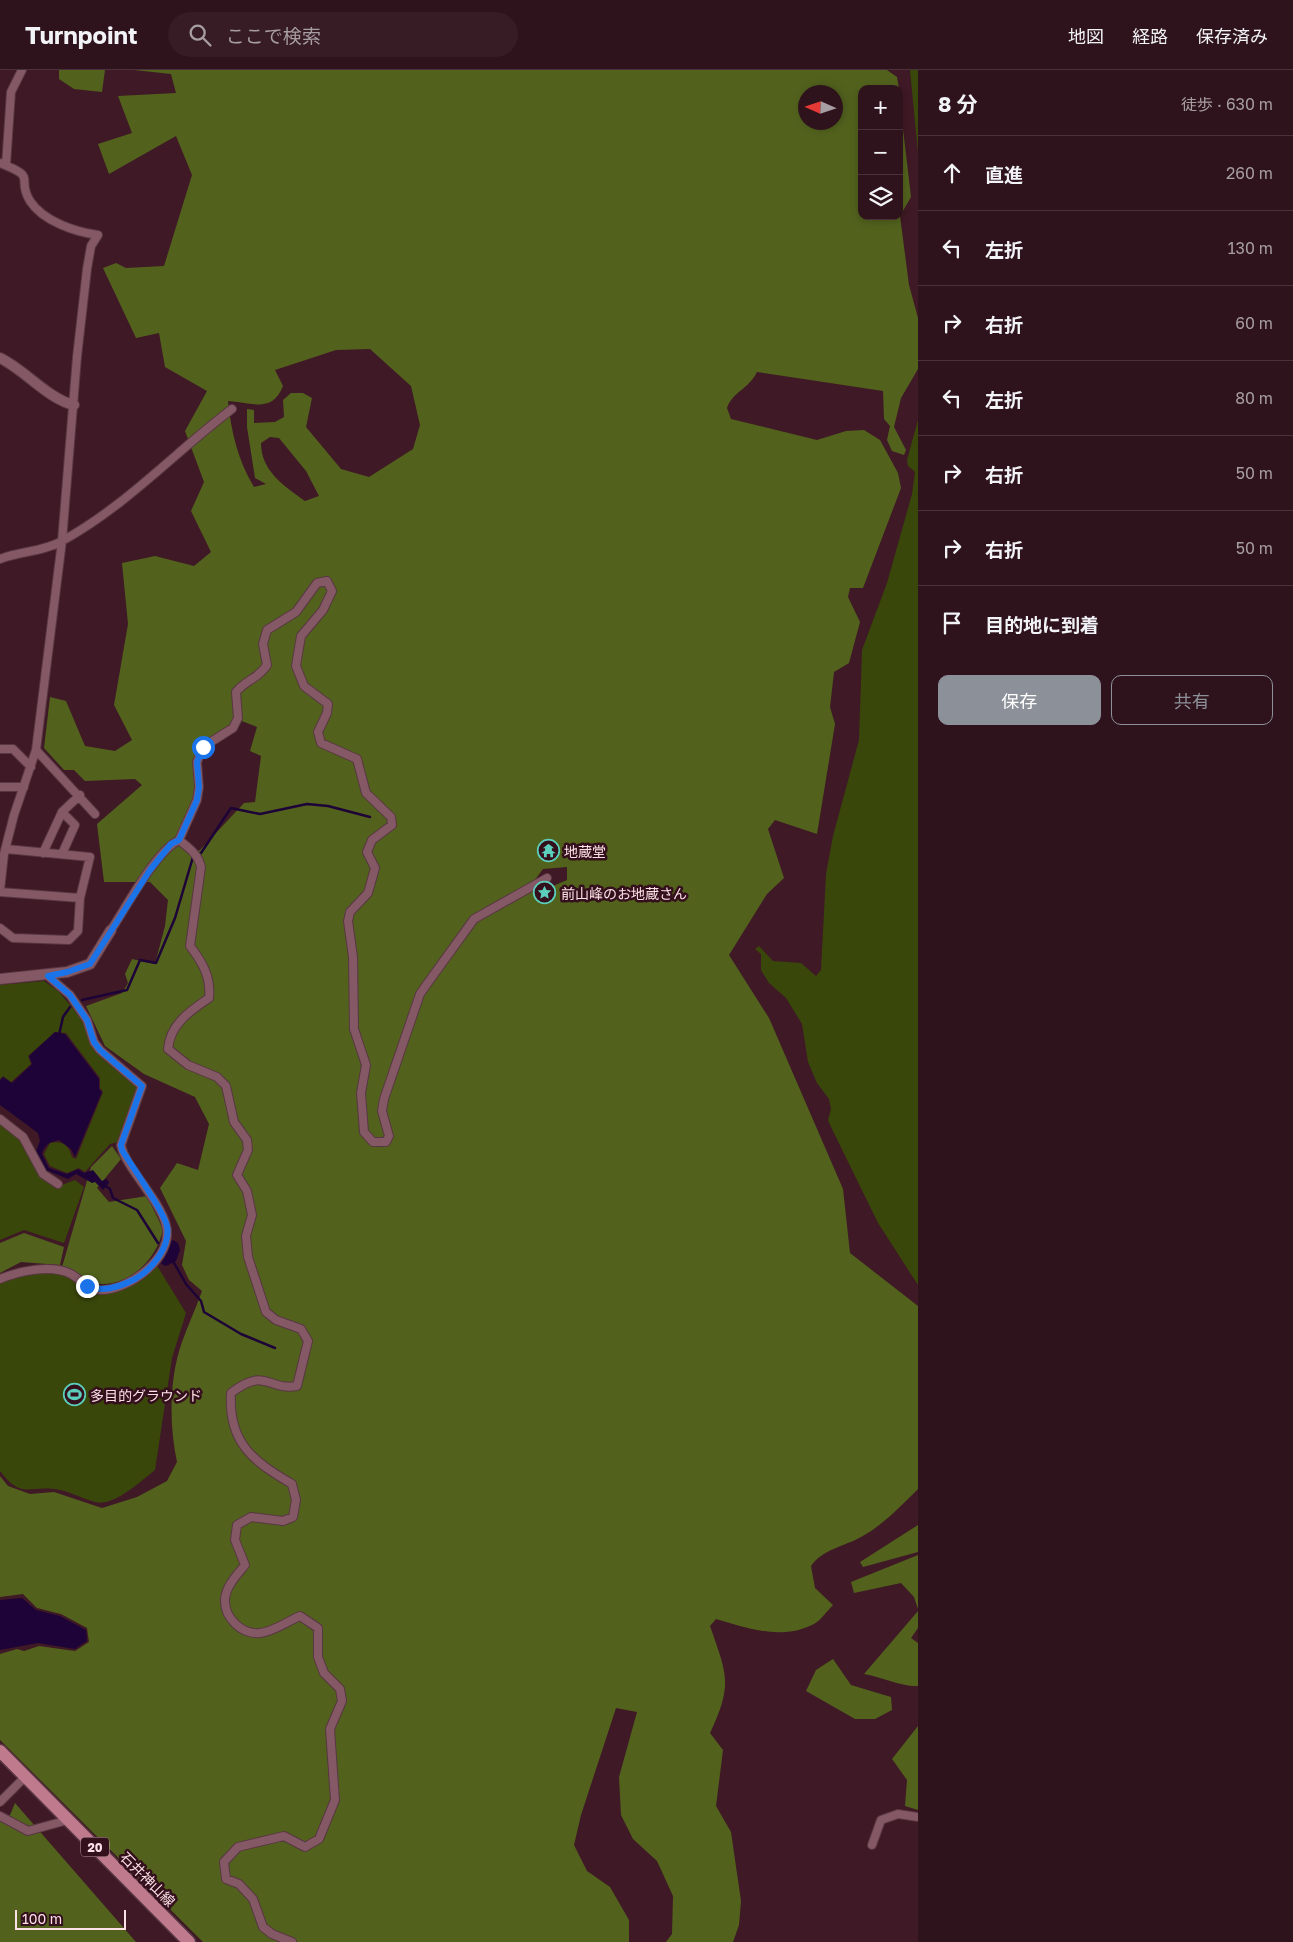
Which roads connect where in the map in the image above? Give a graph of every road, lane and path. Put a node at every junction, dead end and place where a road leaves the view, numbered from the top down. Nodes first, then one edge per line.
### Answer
1 (22, 70) edge
2 (3, 164) edge
3 (0, 358) edge
4 (74, 405) junction
5 (232, 409) dead end
6 (62, 541) junction
7 (0, 559) edge
8 (0, 749) edge
9 (36, 750) junction
10 (31, 767) junction
11 (0, 787) edge
12 (24, 787) junction
13 (80, 796) junction
14 (62, 812) junction
15 (95, 814) dead end
16 (179, 840) junction
17 (3, 853) edge
18 (43, 853) junction
19 (62, 854) junction
20 (547, 878) dead end
21 (0, 891) edge
22 (80, 898) junction
23 (0, 928) edge
24 (111, 930) joint
25 (48, 976) junction
26 (0, 979) edge
27 (0, 1119) edge
28 (58, 1184) dead end
29 (0, 1279) edge
30 (0, 1751) edge
31 (25, 1776) junction
32 (0, 1802) edge
33 (0, 1816) edge
34 (918, 1816) edge
35 (68, 1820) junction
36 (872, 1845) dead end
37 (189, 1942) edge
38 (292, 1942) edge

1 - 2 street
2 - 4 street
3 - 4 street
4 - 6 street
5 - 6 street
6 - 7 street
6 - 9 street
8 - 10 street
9 - 10 street
9 - 13 street
10 - 12 street
11 - 12 street
12 - 17 street
13 - 14 street
13 - 15 street
14 - 18 street
14 - 19 street
16 - 20 street
16 - 24 street
16 - 38 street
17 - 18 street
17 - 21 street
18 - 19 street
19 - 22 street
21 - 22 street
22 - 23 street
24 - 25 street
25 - 26 street
25 - 29 street
27 - 28 street
30 - 31 main road, 石井神山線 / 20
31 - 32 street
31 - 35 main road, 石井神山線 / 20
33 - 35 street
34 - 36 street
35 - 37 main road, 石井神山線 / 20

